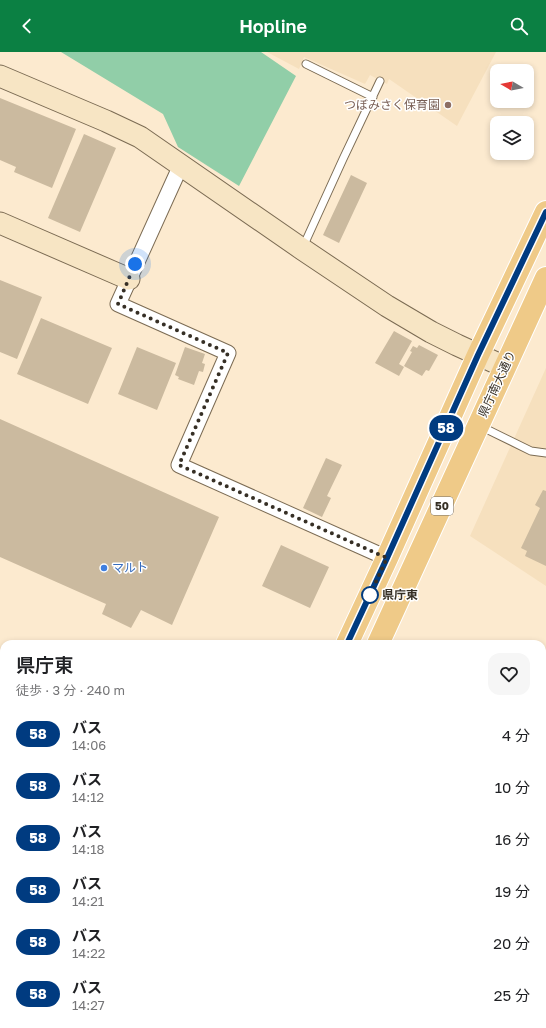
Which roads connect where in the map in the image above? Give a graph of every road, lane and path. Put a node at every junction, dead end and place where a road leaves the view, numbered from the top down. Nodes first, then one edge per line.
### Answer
1 (306, 64) dead end
2 (0, 76) edge
3 (380, 81) dead end
4 (373, 97) junction
5 (181, 165) junction
6 (546, 212) edge
7 (0, 223) edge
8 (302, 249) junction
9 (546, 278) edge
10 (129, 279) junction
11 (478, 355) junction
12 (505, 367) junction
13 (478, 425) junction
14 (546, 453) edge
15 (387, 558) junction
16 (349, 640) edge
17 (380, 640) edge

1 - 4 lane
2 - 5 street
3 - 4 lane
4 - 8 lane
5 - 8 street
5 - 10 street
6 - 11 main road, 50
7 - 10 street
8 - 11 street
9 - 12 main road, 県庁南大通り / 50
10 - 15 street
11 - 12 street
11 - 15 main road, 50
12 - 13 main road, 県庁南大通り / 50
13 - 14 lane
13 - 17 main road, 県庁南大通り / 50
15 - 16 main road, 50

